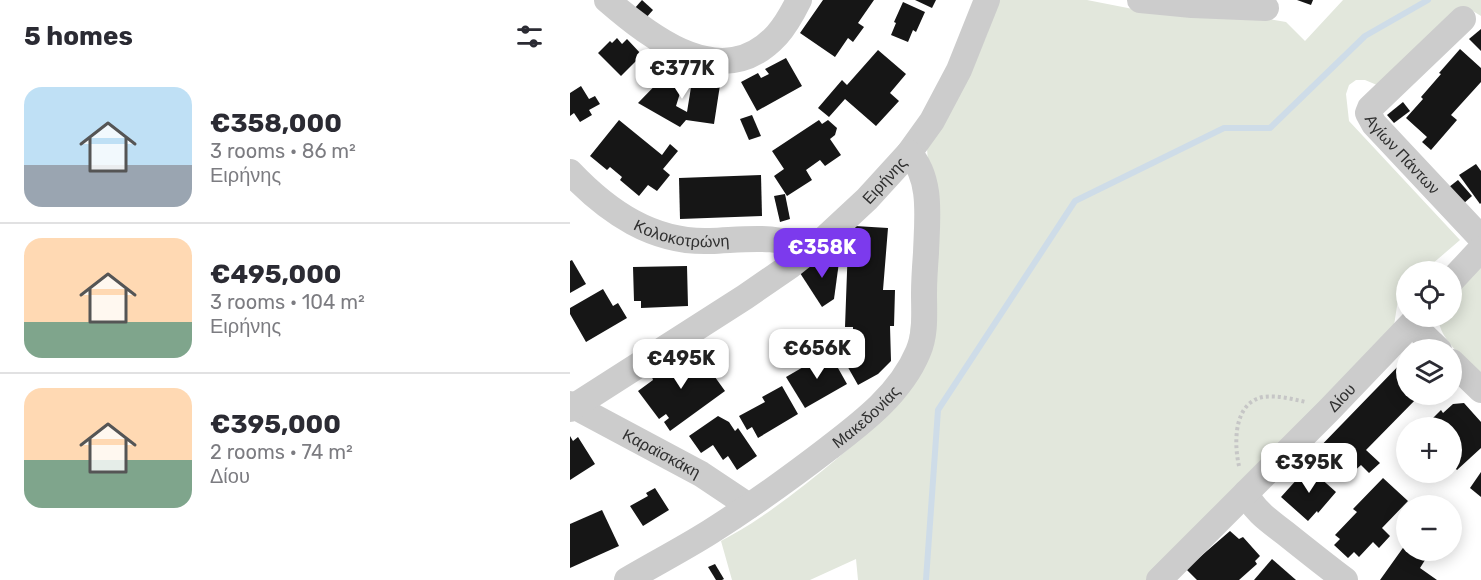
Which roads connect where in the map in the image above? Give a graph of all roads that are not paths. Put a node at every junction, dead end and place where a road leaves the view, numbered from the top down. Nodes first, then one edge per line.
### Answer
1 (607, 0) edge
2 (799, 0) edge
3 (987, 0) edge
4 (1140, 0) edge
5 (1266, 8) dead end
6 (1463, 19) dead end
7 (909, 153) junction
8 (570, 172) edge
9 (1481, 238) edge
10 (1481, 249) edge
11 (810, 251) junction
12 (1462, 269) edge
13 (1409, 327) edge
14 (1421, 327) edge
15 (1431, 339) edge
16 (1462, 372) edge
17 (1481, 390) edge
18 (571, 406) edge
19 (1246, 493) junction
20 (749, 506) junction
21 (627, 580) edge
22 (1159, 580) edge
23 (1345, 580) edge

1 - 2 street
3 - 7 street, Ειρήνης
4 - 5 street
6 - 9 street, Αγίων Πάντων
7 - 11 street, Ειρήνης
7 - 20 street, Μακεδονίας
8 - 11 street, Κολοκοτρώνη
10 - 12 street
11 - 18 street, Ειρήνης
13 - 19 street, Δίου
14 - 15 street
16 - 17 street
18 - 20 street, Καραϊσκάκη
19 - 22 street, Δίου
19 - 23 street
20 - 21 street, Μακεδονίας

